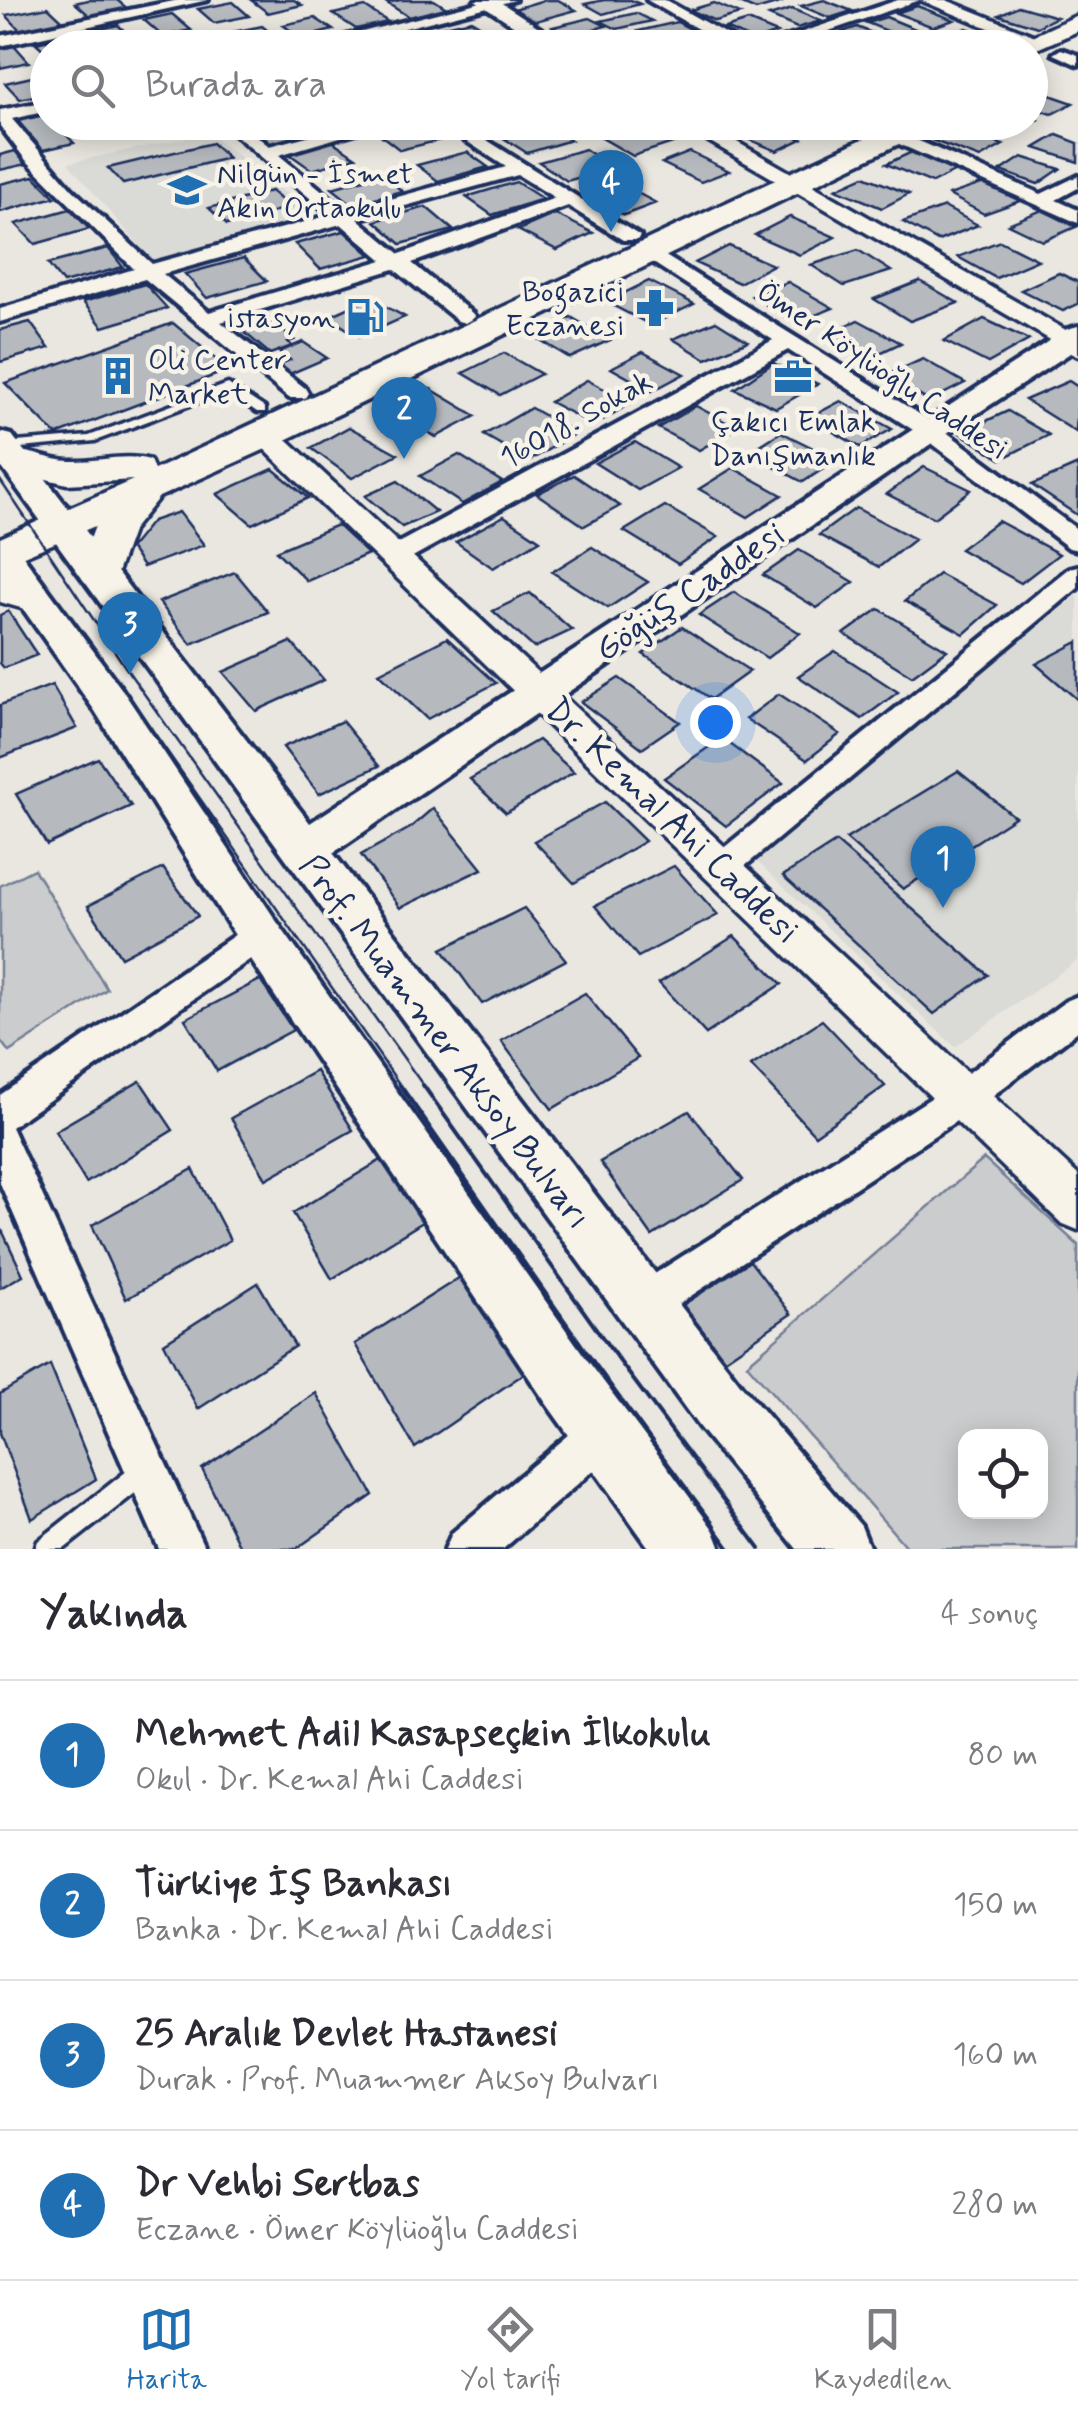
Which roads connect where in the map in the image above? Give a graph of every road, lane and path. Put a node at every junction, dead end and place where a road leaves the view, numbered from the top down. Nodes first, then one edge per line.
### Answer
1 (201, 0) edge
2 (700, 0) edge
3 (913, 0) edge
4 (929, 0) edge
5 (495, 2) edge
6 (662, 4) edge
7 (1078, 22) edge
8 (57, 30) edge
9 (388, 30) edge
10 (536, 30) edge
11 (710, 30) edge
12 (819, 30) edge
13 (996, 30) edge
14 (1048, 35) edge
15 (30, 36) edge
16 (0, 42) edge
17 (1072, 53) edge
18 (1048, 62) edge
19 (30, 110) edge
20 (0, 116) edge
21 (252, 140) edge
22 (314, 140) edge
23 (475, 140) edge
24 (716, 140) edge
25 (868, 140) edge
26 (922, 140) edge
27 (268, 152) junction
28 (522, 168) junction
29 (782, 179) junction
30 (1078, 181) edge
31 (570, 199) junction
32 (1043, 200) junction
33 (348, 217) junction
34 (1078, 217) edge
35 (641, 245) junction
36 (399, 262) junction
37 (146, 272) junction
38 (0, 316) edge
39 (465, 317) junction
40 (206, 320) junction
41 (1074, 341) edge
42 (786, 342) junction
43 (297, 393) junction
44 (264, 423) junction
45 (929, 430) junction
46 (6, 450) edge
47 (142, 478) junction
48 (58, 516) junction
49 (1078, 542) edge
50 (398, 554) junction
51 (5, 561) edge
52 (99, 572) junction
53 (1078, 574) edge
54 (539, 692) junction
55 (302, 850) junction
56 (721, 868) junction
57 (260, 935) junction
58 (1078, 1011) edge
59 (966, 1095) junction
60 (0, 1116) edge
61 (0, 1140) edge
62 (1078, 1207) edge
63 (645, 1303) junction
64 (604, 1433) junction
65 (146, 1469) junction
66 (46, 1549) edge
67 (182, 1549) edge
68 (468, 1549) edge
69 (689, 1549) edge
70 (838, 1549) edge

1 - 8 street
2 - 6 street
3 - 12 street
4 - 13 street
5 - 9 street
5 - 10 street
6 - 11 street
7 - 14 main road
15 - 16 street
17 - 18 main road
19 - 20 street
20 - 37 street
21 - 27 street
22 - 27 street
23 - 28 street, Ömer Köylüoğlu Caddesi
24 - 29 street
25 - 29 main road
26 - 32 street
27 - 33 street
28 - 31 street, Ömer Köylüoğlu Caddesi
28 - 33 street
29 - 35 main road
29 - 41 street
30 - 32 street
31 - 35 street, Ömer Köylüoğlu Caddesi
31 - 36 street
32 - 34 street
33 - 36 street
33 - 37 street
35 - 39 main road
35 - 42 street, Ömer Köylüoğlu Caddesi
35 - 44 main road
36 - 39 street
36 - 40 street
37 - 38 street
37 - 40 street
39 - 43 main road
40 - 43 street
41 - 45 main road, Göğüş Caddesi
42 - 45 street, Ömer Köylüoğlu Caddesi
42 - 50 street, 16018. Sokak
43 - 44 main road
44 - 46 lane
44 - 47 main road
44 - 50 street, Dr. Kemal Ahi Caddesi
45 - 49 street, Ömer Köylüoğlu Caddesi
45 - 54 main road, Göğüş Caddesi
46 - 47 main road
46 - 48 main road, Prof. Muammer Aksoy Bulvarı
47 - 48 main road
47 - 52 main road
48 - 51 main road
48 - 52 main road, Prof. Muammer Aksoy Bulvarı
50 - 54 street, Dr. Kemal Ahi Caddesi
51 - 57 main road
52 - 55 main road, Prof. Muammer Aksoy Bulvarı
53 - 56 street
54 - 55 main road, Göğüş Caddesi
54 - 56 street, Dr. Kemal Ahi Caddesi
55 - 63 main road, Prof. Muammer Aksoy Bulvarı
56 - 59 street, Dr. Kemal Ahi Caddesi
57 - 60 street
57 - 64 main road
58 - 59 street
59 - 62 street, Dr. Kemal Ahi Caddesi
59 - 63 street
61 - 65 street
63 - 70 main road, Prof. Muammer Aksoy Bulvarı
64 - 68 street
64 - 69 main road
65 - 66 lane
65 - 67 street

